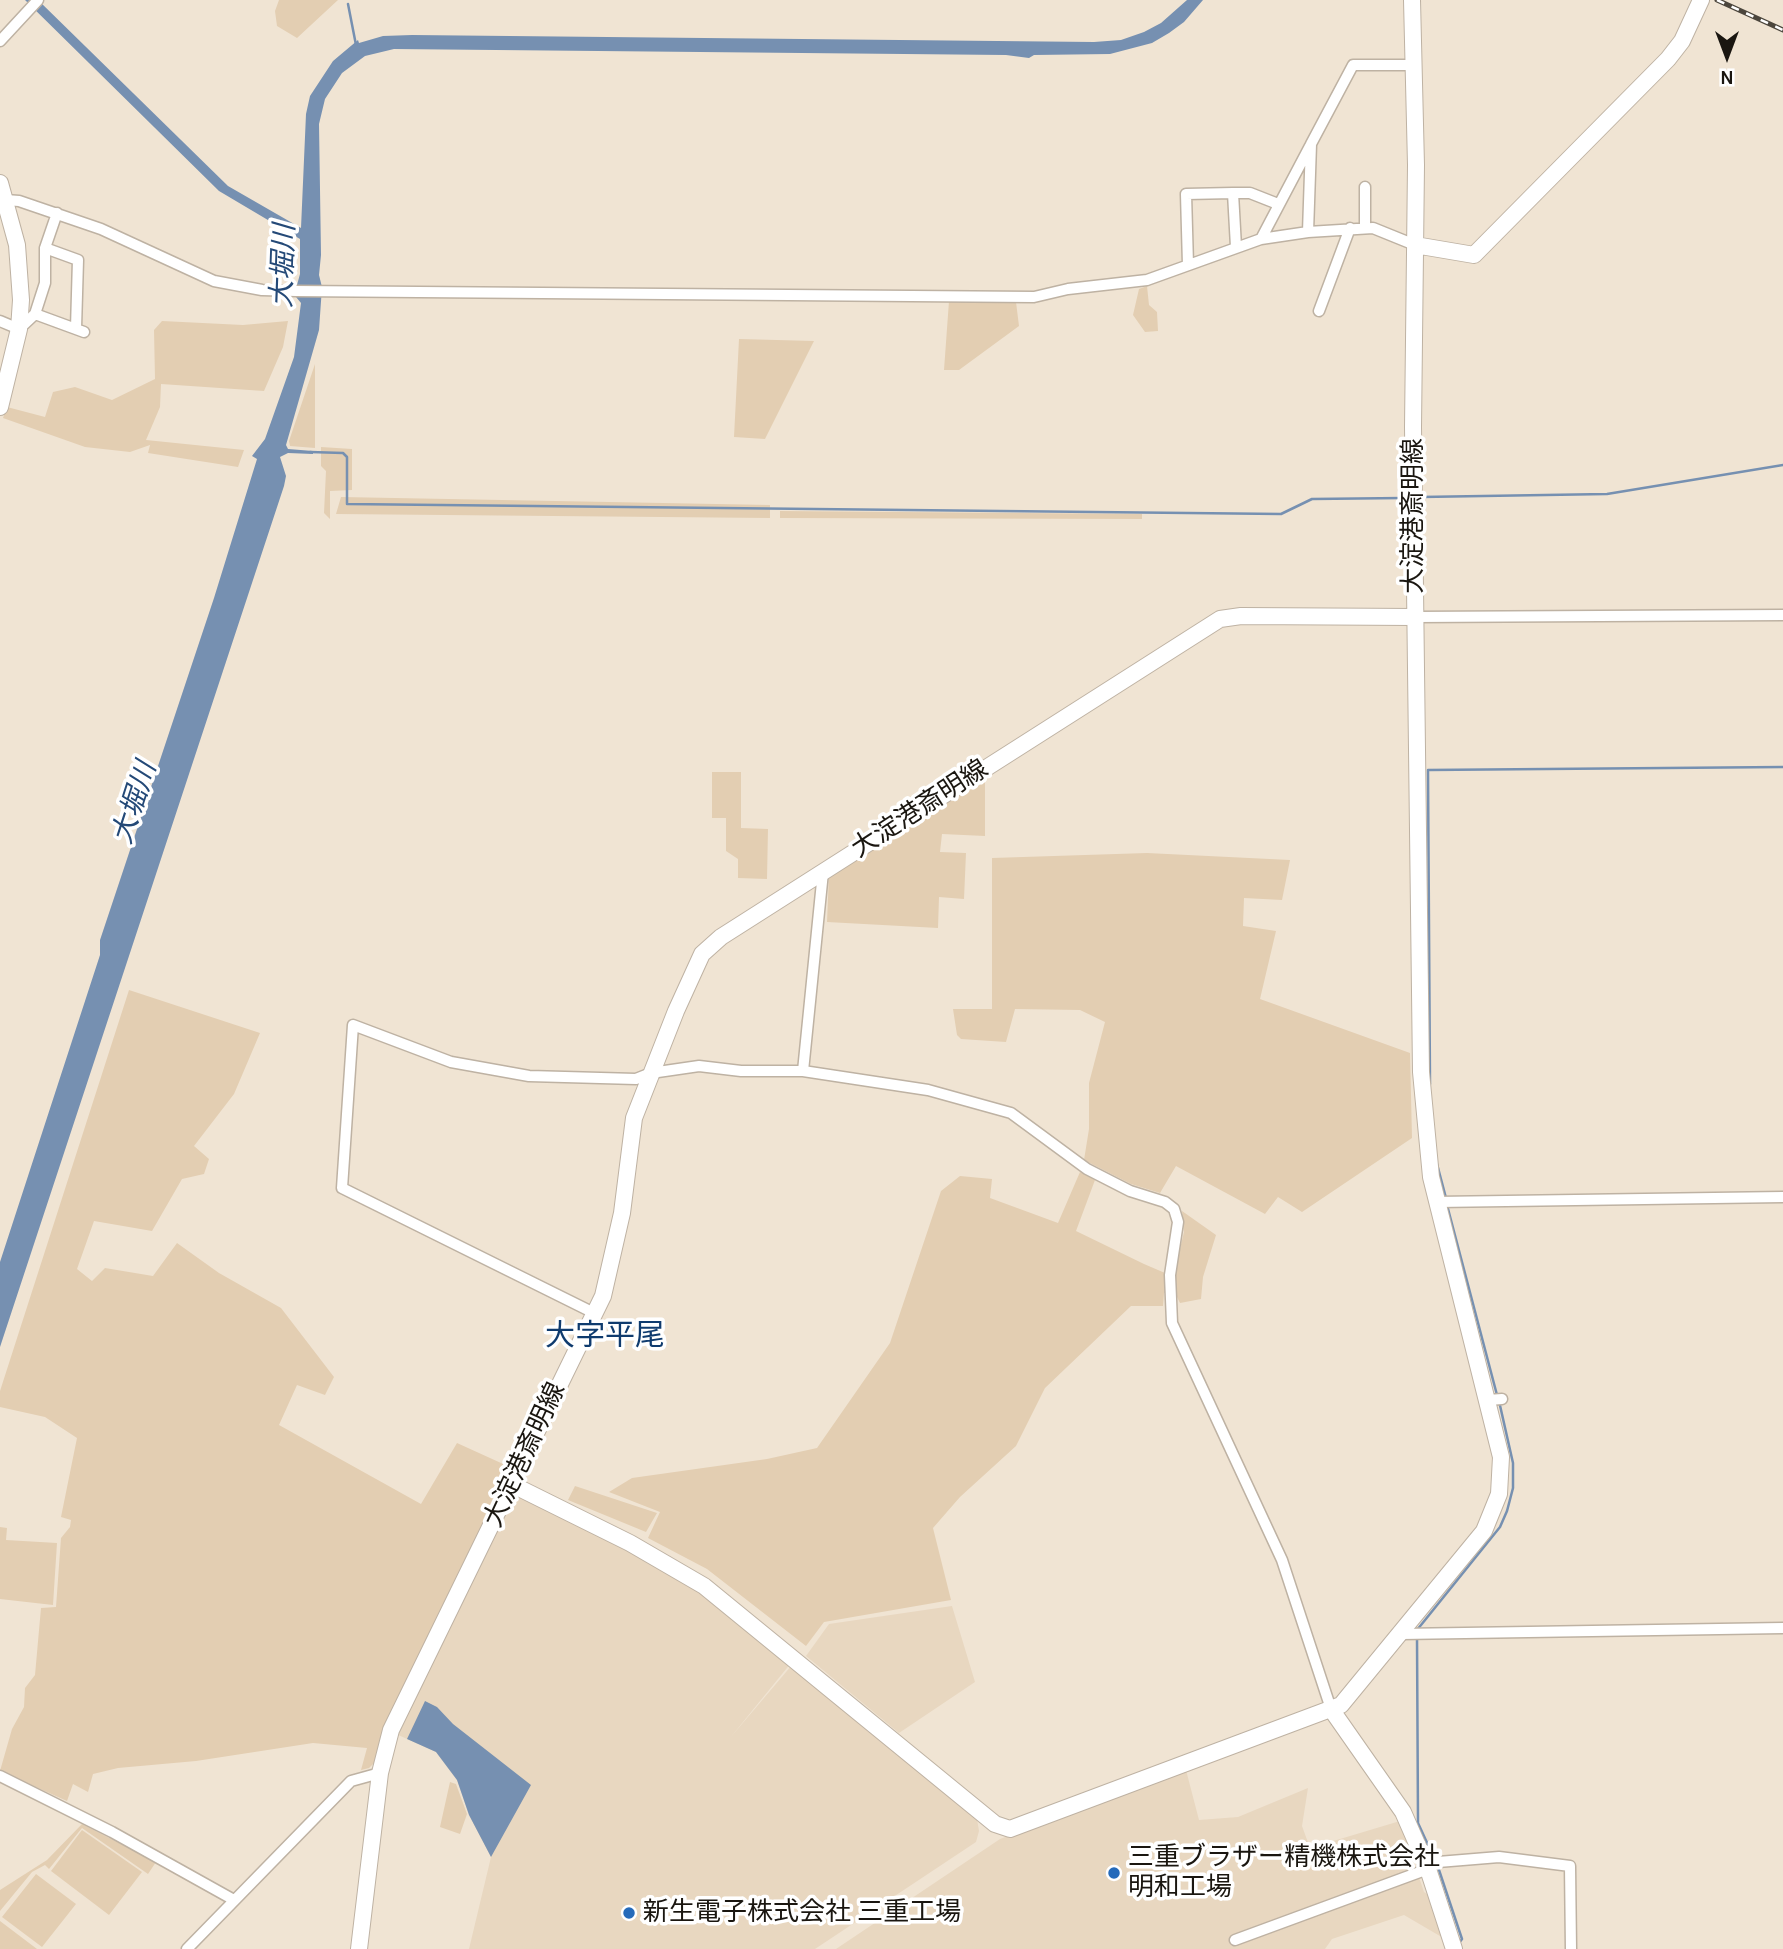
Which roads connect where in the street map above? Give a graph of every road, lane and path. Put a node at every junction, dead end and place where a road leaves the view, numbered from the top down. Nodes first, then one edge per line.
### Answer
1 (1412, 0) edge
2 (1701, 0) edge
3 (34, 4) edge
4 (0, 41) edge
5 (1413, 65) junction
6 (1311, 144) junction
7 (0, 183) edge
8 (1365, 187) dead end
9 (1233, 193) junction
10 (6, 200) junction
11 (1278, 204) junction
12 (57, 213) junction
13 (6, 223) edge
14 (1364, 227) junction
15 (1350, 228) junction
16 (1308, 232) junction
17 (1261, 239) junction
18 (1415, 245) junction
19 (1236, 247) junction
20 (45, 248) junction
21 (1188, 265) junction
22 (1318, 311) dead end
23 (35, 314) junction
24 (0, 321) edge
25 (19, 329) junction
26 (0, 407) edge
27 (1783, 615) edge
28 (1415, 617) junction
29 (823, 872) junction
30 (803, 1071) junction
31 (651, 1073) junction
32 (1783, 1197) edge
33 (1443, 1202) junction
34 (594, 1313) junction
35 (513, 1485) junction
36 (1783, 1628) edge
37 (1411, 1634) junction
38 (1331, 1709) junction
39 (380, 1773) junction
40 (0, 1776) edge
41 (1432, 1864) junction
42 (234, 1899) junction
43 (1235, 1940) dead end
44 (1454, 1947) edge
45 (187, 1949) edge
46 (359, 1949) edge
47 (1571, 1949) edge

1 - 5 street, 大淀港斎明線
2 - 18 street
3 - 4 street
5 - 6 street
5 - 18 street, 大淀港斎明線
6 - 11 street
6 - 16 street
7 - 10 street
8 - 14 street
9 - 11 street
9 - 19 street
9 - 21 street
10 - 12 street
10 - 13 street
11 - 17 street
12 - 20 street
12 - 21 street
13 - 25 street
14 - 15 street
14 - 18 street
15 - 16 street
15 - 22 street
16 - 17 street
17 - 19 street
18 - 28 street, 大淀港斎明線
19 - 21 street
20 - 23 street
20 - 23 street
23 - 25 street
24 - 25 street
25 - 26 street
27 - 28 street
28 - 29 street, 大淀港斎明線
28 - 33 street
29 - 30 street
29 - 31 street, 大淀港斎明線
30 - 31 street
30 - 38 street
31 - 34 street, 大淀港斎明線
31 - 34 street
32 - 33 street
33 - 37 street
34 - 35 street, 大淀港斎明線
35 - 38 street
35 - 39 street, 大淀港斎明線
36 - 37 street
37 - 38 street
38 - 41 street
39 - 42 street
39 - 46 street, 大淀港斎明線
40 - 42 street
41 - 43 street
41 - 44 street
41 - 47 street
42 - 45 street

